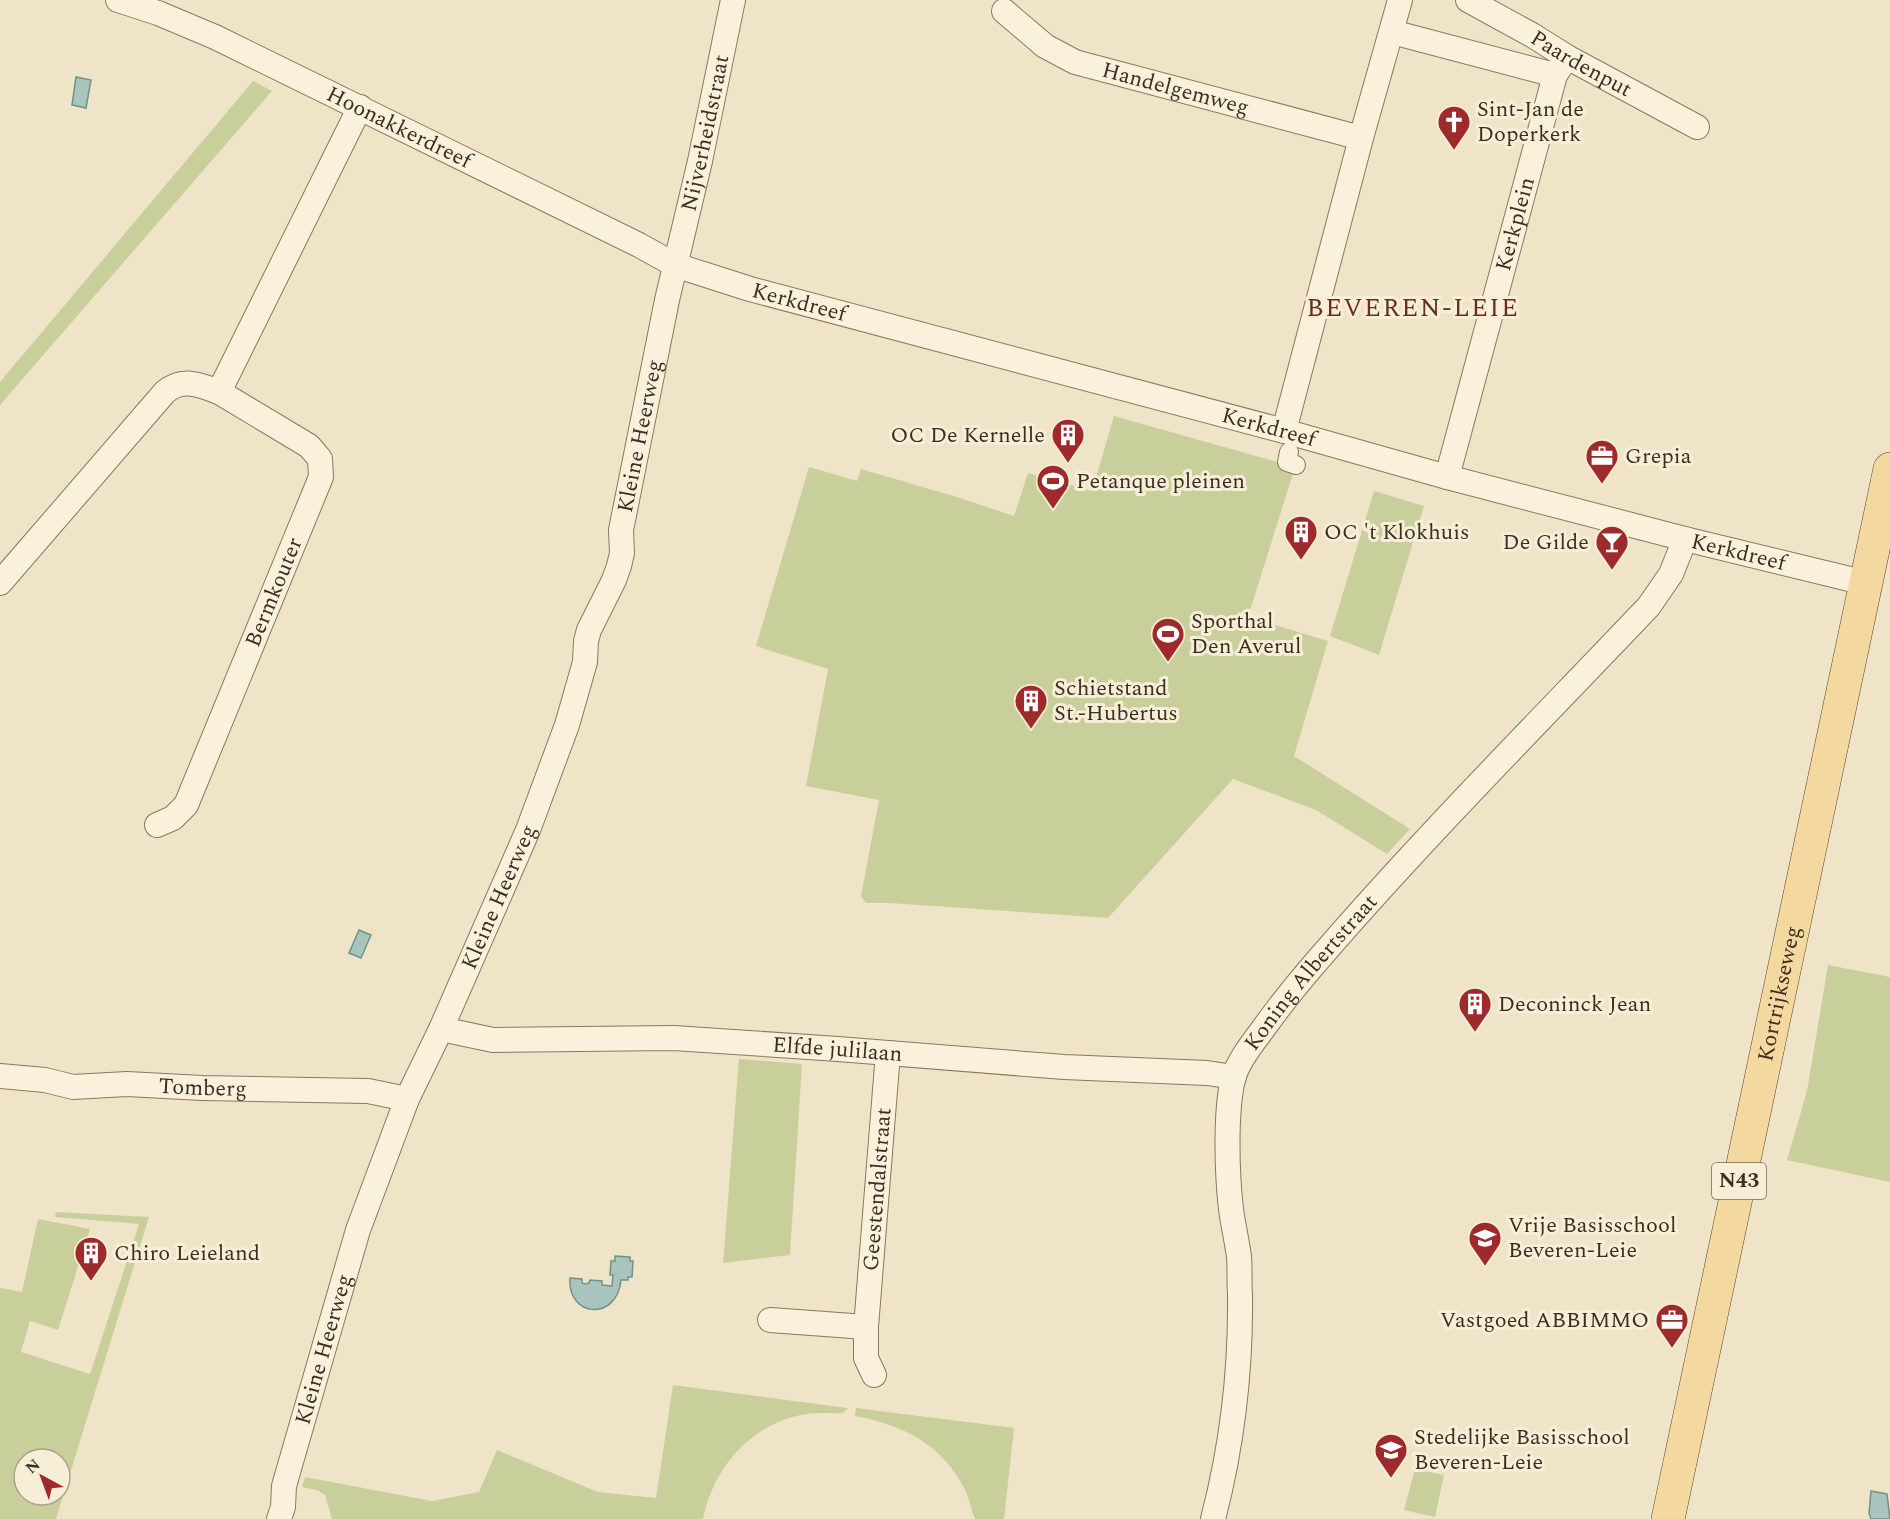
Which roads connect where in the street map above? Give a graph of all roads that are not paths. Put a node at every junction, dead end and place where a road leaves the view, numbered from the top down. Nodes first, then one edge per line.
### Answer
1 (118, 0) edge
2 (733, 0) edge
3 (1400, 0) edge
4 (1468, 0) edge
5 (1004, 11) dead end
6 (1392, 32) junction
7 (1561, 66) junction
8 (360, 108) junction
9 (1697, 128) dead end
10 (1361, 138) junction
11 (675, 265) junction
12 (219, 392) junction
13 (1290, 450) junction
14 (1890, 470) edge
15 (1447, 477) junction
16 (1685, 539) junction
17 (0, 583) edge
18 (1866, 583) junction
19 (157, 825) dead end
20 (441, 1029) junction
21 (888, 1053) junction
22 (0, 1076) edge
23 (1234, 1077) junction
24 (406, 1099) junction
25 (770, 1320) dead end
26 (866, 1328) junction
27 (874, 1375) dead end
28 (279, 1519) edge
29 (1213, 1519) edge
30 (1668, 1519) edge

1 - 8 street, Hoonakkerdreef
2 - 11 street, Nijverheidstraat
3 - 6 street
4 - 7 street, Paardenput
5 - 10 street, Handelgemweg
6 - 7 street
6 - 10 street
7 - 9 street, Paardenput
7 - 15 street, Kerkplein
8 - 11 street, Hoonakkerdreef
8 - 12 street
10 - 13 street
11 - 13 street, Kerkdreef
11 - 20 street, Kleine Heerweg
12 - 17 street, Bermkouter
12 - 19 street, Bermkouter
13 - 15 street, Kerkdreef
14 - 18 main road, Kortrijkseweg / N43
15 - 16 street, Kerkdreef
16 - 18 street, Kerkdreef
16 - 23 street, Koning Albertstraat
18 - 30 main road, Kortrijkseweg / N43
20 - 21 street, Elfde julilaan
20 - 24 street, Kleine Heerweg
21 - 23 street, Elfde julilaan
21 - 26 street, Geestendalstraat
22 - 24 street, Tomberg
23 - 29 street, Koning Albertstraat
24 - 28 street, Kleine Heerweg
25 - 26 street
26 - 27 street, Geestendalstraat

